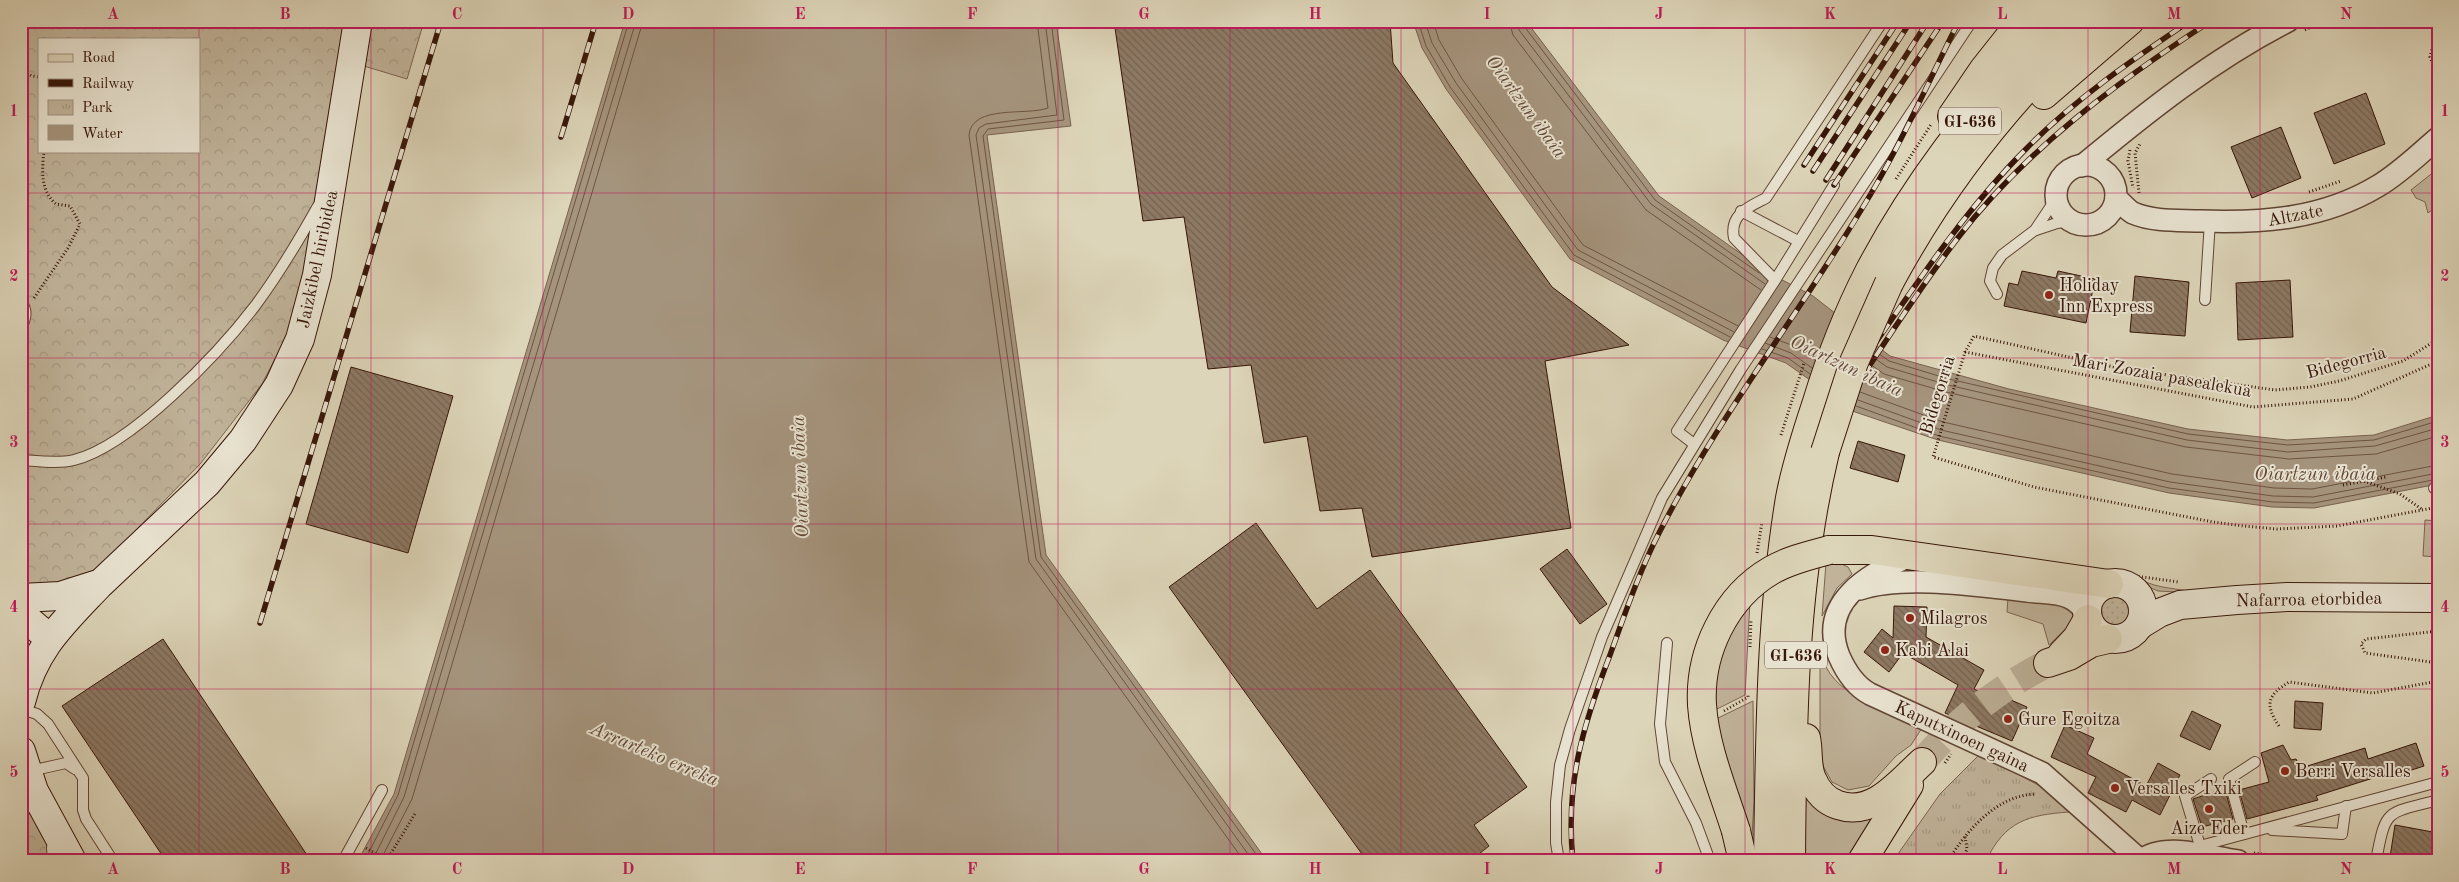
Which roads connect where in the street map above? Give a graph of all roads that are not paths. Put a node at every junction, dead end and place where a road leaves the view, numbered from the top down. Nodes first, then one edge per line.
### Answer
1 (358, 21) edge
2 (1883, 21) edge
3 (1972, 21) edge
4 (1980, 21) edge
5 (2022, 21) edge
6 (2055, 21) edge
7 (2093, 21) edge
8 (2130, 21) edge
9 (2294, 27) edge
10 (1957, 43) junction
11 (2136, 136) junction
12 (2438, 138) edge
13 (1966, 164) junction
14 (2082, 166) junction
15 (334, 177) junction
16 (1834, 185) dead end
17 (2126, 196) junction
18 (2056, 197) junction
19 (1742, 211) junction
20 (2072, 221) junction
21 (2210, 221) junction
22 (1894, 227) junction
23 (2035, 230) junction
24 (1798, 241) junction
25 (1878, 278) junction
26 (1775, 281) junction
27 (1997, 294) dead end
28 (2205, 300) dead end
29 (24, 305) edge
30 (21, 329) edge
31 (1694, 444) junction
32 (1814, 449) junction
33 (21, 460) edge
34 (1912, 555) junction
35 (101, 583) junction
36 (2109, 584) junction
37 (2135, 591) junction
38 (1850, 593) junction
39 (2438, 598) edge
40 (21, 599) edge
41 (2180, 605) junction
42 (21, 614) edge
43 (2088, 617) junction
44 (2141, 624) junction
45 (51, 636) junction
46 (2108, 639) junction
47 (1667, 643) dead end
48 (1794, 684) junction
49 (21, 702) edge
50 (21, 709) edge
51 (24, 761) edge
52 (2255, 762) dead end
53 (78, 771) junction
54 (2211, 779) dead end
55 (2438, 782) edge
56 (382, 790) dead end
57 (2438, 800) edge
58 (2346, 806) junction
59 (2263, 829) junction
60 (56, 834) junction
61 (2244, 834) junction
62 (2189, 853) edge
63 (54, 861) edge
64 (72, 861) edge
65 (114, 861) edge
66 (343, 861) edge
67 (1559, 861) edge
68 (1710, 861) edge
69 (1744, 861) edge
70 (1768, 861) edge
71 (1790, 861) edge
72 (1862, 861) edge
73 (2140, 861) edge
74 (2235, 861) edge
75 (2376, 861) edge

1 - 15 street, Jaizkibel hiribidea
2 - 19 lane
3 - 10 lane
4 - 10 lane
5 - 22 main road
6 - 22 main road, GI-636
7 - 13 main road, GI-636
8 - 13 main road
9 - 11 street
10 - 31 lane
11 - 14 street
11 - 17 street
12 - 21 street, Altzate
13 - 25 main road, GI-636
14 - 17 street
14 - 18 street
15 - 33 lane
15 - 35 street, Jaizkibel hiribidea
16 - 24 lane
17 - 20 street
17 - 21 street, Altzate
18 - 20 street
18 - 23 lane
19 - 24 lane
19 - 26 lane
20 - 23 lane
21 - 28 lane
22 - 25 main road, GI-636
23 - 27 lane
24 - 26 lane
25 - 32 main road, GI-636, bridge
26 - 31 lane
29 - 30 lane
31 - 67 lane
32 - 48 main road, GI-636
32 - 70 main road, GI-636
34 - 36 main road
34 - 38 street, Kaputxinoen gaina
34 - 69 main road, bridge
35 - 40 street, Jaizkibel hiribidea
35 - 45 street
36 - 37 street
36 - 43 street
37 - 41 street, Nafarroa etorbidea
37 - 44 street
38 - 43 street
38 - 73 street, Kaputxinoen gaina
39 - 41 street, Nafarroa etorbidea
40 - 45 street, Jaizkibel hiribidea
41 - 44 street, Nafarroa etorbidea
42 - 45 street
43 - 46 street
43 - 46 main road
44 - 46 street
45 - 49 street
47 - 68 lane
48 - 71 main road, GI-636
48 - 72 main road
50 - 53 lane
51 - 53 lane
51 - 60 street
52 - 61 lane
53 - 65 lane
54 - 62 lane
55 - 58 lane
56 - 66 lane
57 - 75 lane
58 - 59 lane
58 - 59 lane
59 - 61 lane
60 - 63 lane
60 - 64 street
61 - 62 lane
62 - 73 street
62 - 74 street

